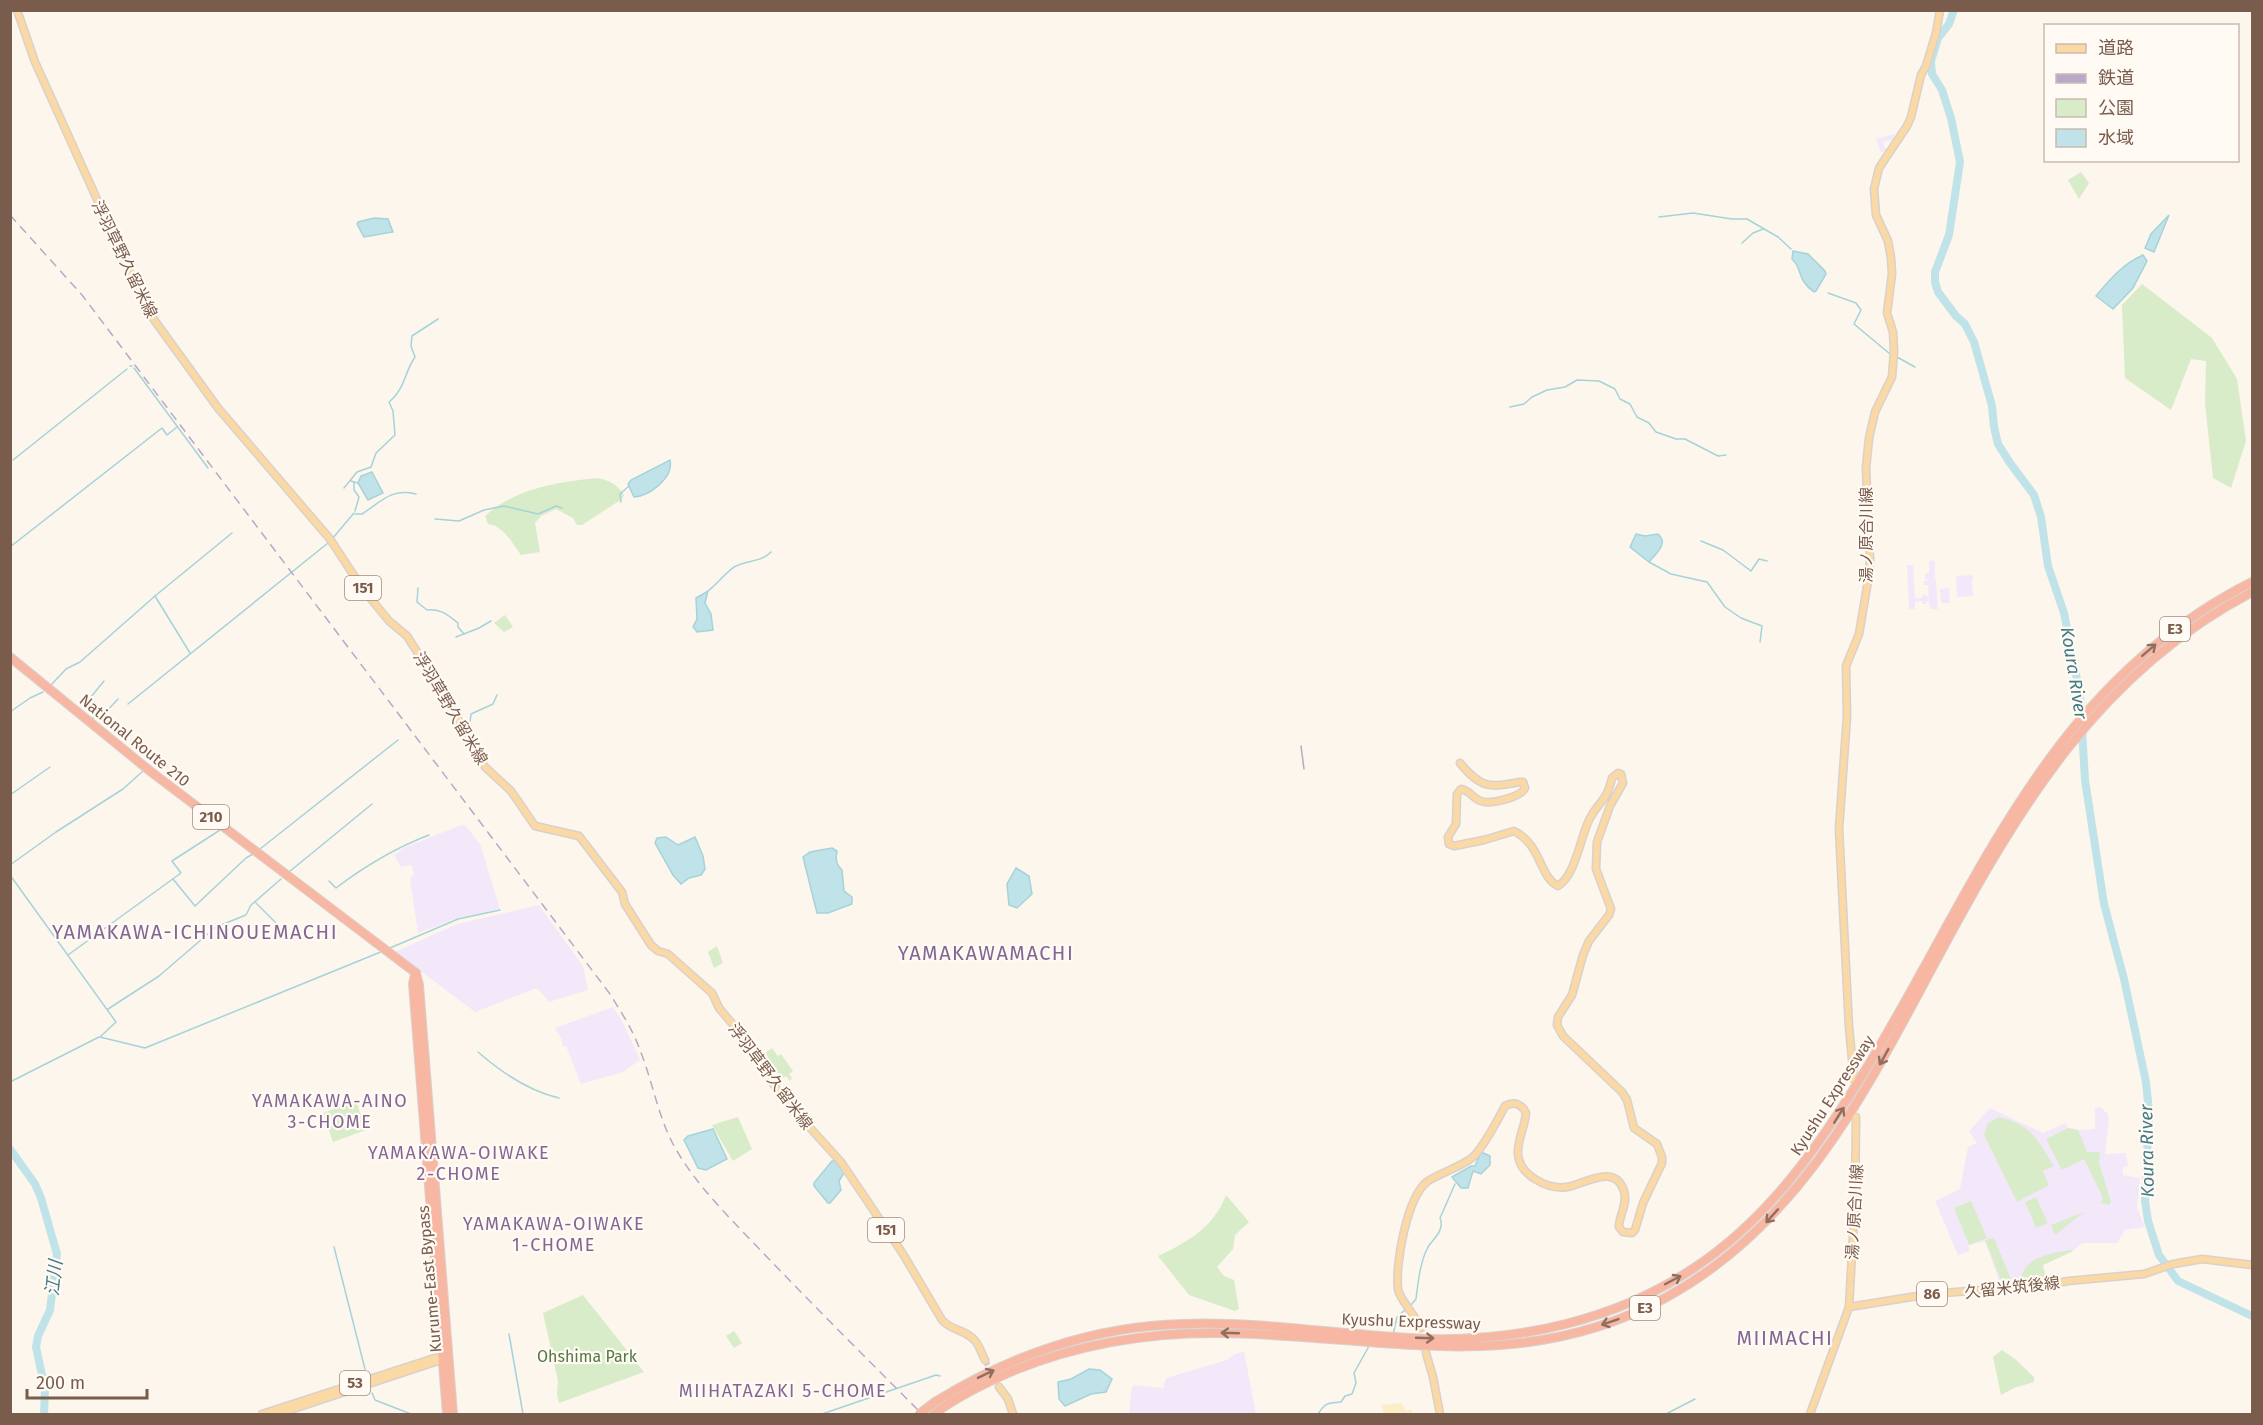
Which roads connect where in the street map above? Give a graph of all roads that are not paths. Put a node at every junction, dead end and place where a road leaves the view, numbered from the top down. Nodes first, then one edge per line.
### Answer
1 (17, 10) edge
2 (1940, 10) edge
3 (2253, 582) edge
4 (2253, 592) edge
5 (10, 657) edge
6 (2109, 693) junction
7 (1460, 763) dead end
8 (416, 973) junction
9 (1854, 1080) tunnel mouth
10 (438, 1102) dead end
11 (428, 1107) junction
12 (1856, 1117) tunnel mouth
13 (2253, 1264) edge
14 (1849, 1307) junction
15 (1421, 1328) dead end
16 (1425, 1353) dead end
17 (445, 1356) junction
18 (985, 1360) tunnel mouth
19 (999, 1387) tunnel mouth
20 (936, 1409) edge
21 (262, 1414) edge
22 (278, 1414) edge
23 (447, 1414) edge
24 (453, 1414) edge
25 (919, 1414) edge
26 (1013, 1414) edge
27 (1440, 1414) edge
28 (1810, 1414) edge

1 - 18 main road, 浮羽草野久留米線 / 151
2 - 9 main road, 湯ノ原合川線
6 -> 3 highway, Kyushu Expressway / E3
4 - 6 highway, Kyushu Expressway / E3
5 - 8 highway, National Route 210 / 210
20 -> 6 highway, Kyushu Expressway / E3
6 -> 20 highway, Kyushu Expressway / E3
7 - 15 main road
8 - 11 highway, Kurume-East Bypass
8 - 17 highway, Kurume-East Bypass
10 - 11 highway
11 - 17 highway, Kurume-East Bypass
12 - 14 main road, 湯ノ原合川線
13 - 14 main road, 久留米筑後線 / 86
14 - 28 main road
16 - 27 main road
17 - 21 main road, 53
17 - 22 main road, 53
17 - 23 highway, Kurume-East Bypass
17 - 24 highway, Kurume-East Bypass
19 - 26 main road
20 - 25 highway, Kyushu Expressway / E3, bridge

